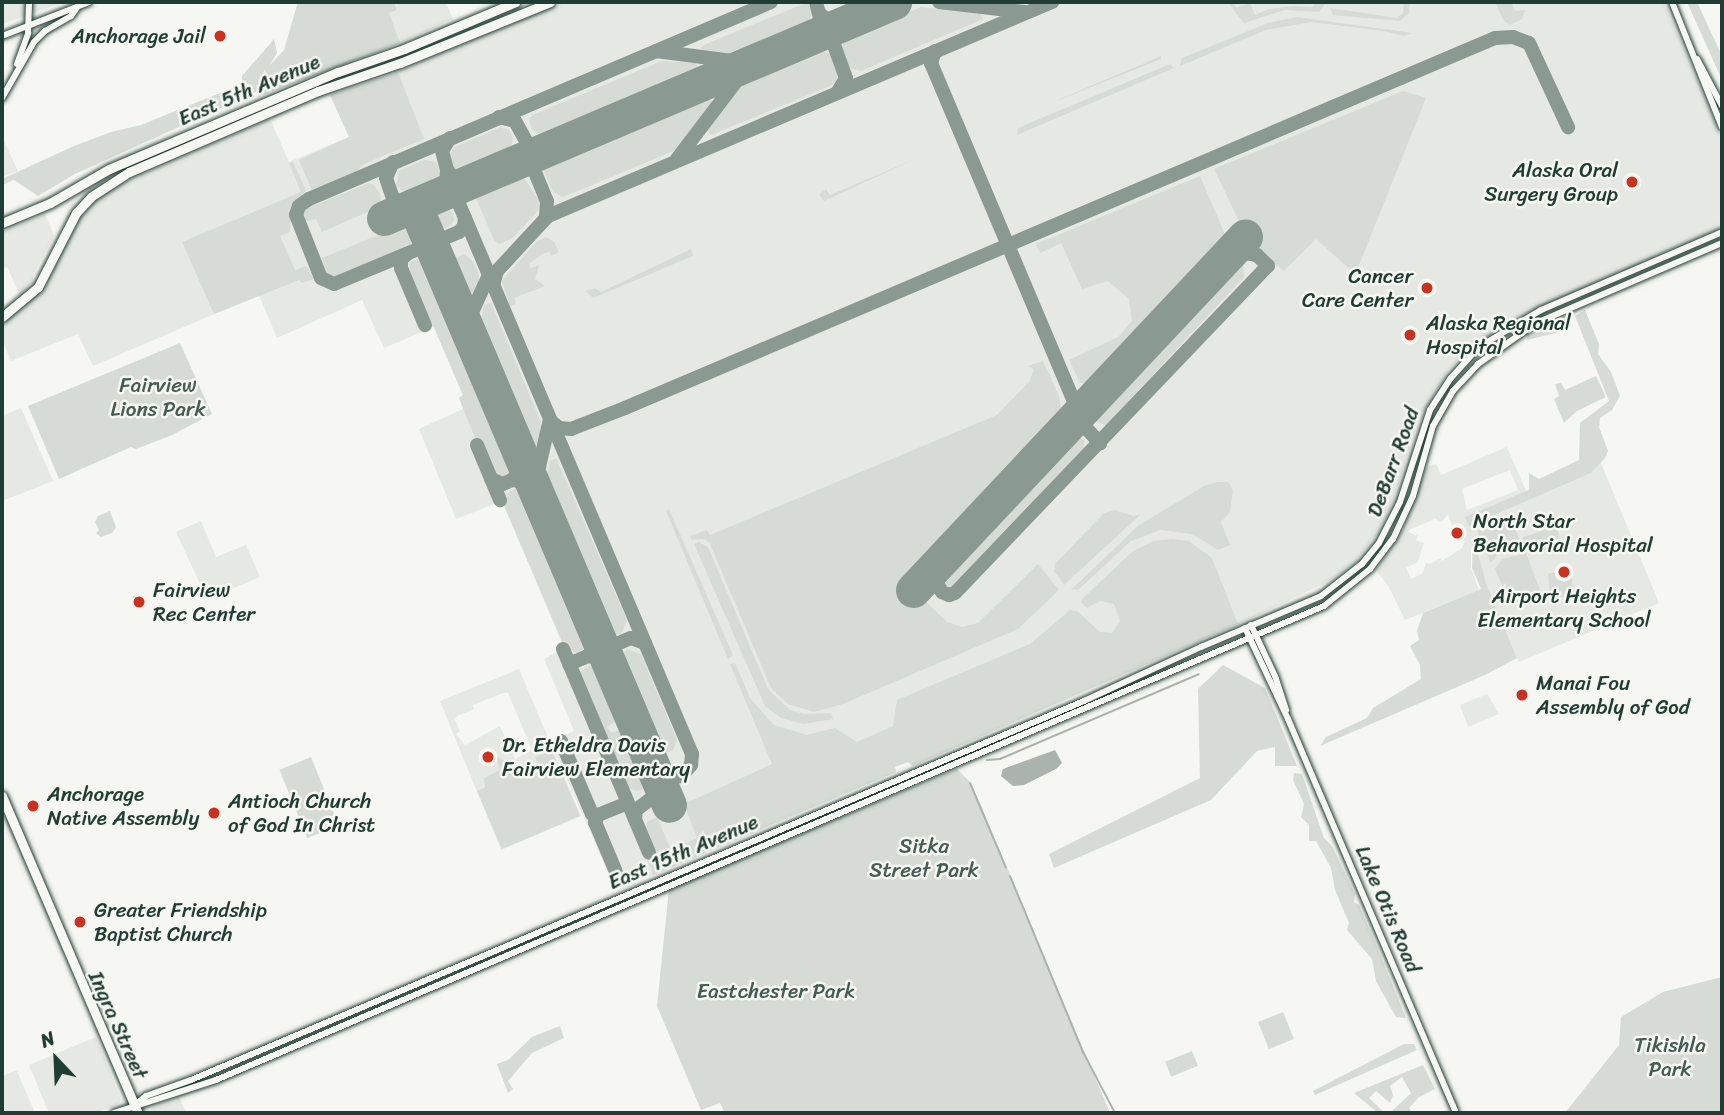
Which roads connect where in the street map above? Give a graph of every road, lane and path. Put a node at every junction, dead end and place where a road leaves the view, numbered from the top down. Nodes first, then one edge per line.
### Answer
1 (29, 2) edge
2 (89, 2) edge
3 (516, 2) edge
4 (550, 2) edge
5 (1672, 2) edge
6 (78, 6) junction
7 (29, 26) junction
8 (2, 36) edge
9 (1693, 51) junction
10 (2, 96) edge
11 (1722, 106) edge
12 (1722, 127) edge
13 (2, 223) edge
14 (1722, 232) edge
15 (1722, 243) edge
16 (2, 317) edge
17 (1248, 627) junction
18 (1257, 637) junction
19 (1249, 640) junction
20 (1288, 719) junction
21 (2, 796) edge
22 (136, 1109) edge
23 (114, 1113) edge
24 (1456, 1113) edge

1 - 7 main road
2 - 6 main road
3 - 13 highway, East 5th Avenue
4 - 16 highway, East 5th Avenue
5 - 9 main road
6 - 7 main road
6 - 10 main road
7 - 8 main road
7 - 10 main road
9 - 11 main road
9 - 12 main road
14 - 17 main road, DeBarr Road
15 - 18 main road, DeBarr Road
17 - 18 main road, Lake Otis Road
17 - 19 main road, Lake Otis Road
17 - 22 main road, East 15th Avenue
18 - 19 main road, DeBarr Road
18 - 20 main road, Lake Otis Road
19 - 20 main road, Lake Otis Road
19 - 22 main road, East 15th Avenue
20 - 24 main road, Lake Otis Road
21 - 22 highway, Ingra Street
22 - 23 main road, East 15th Avenue

